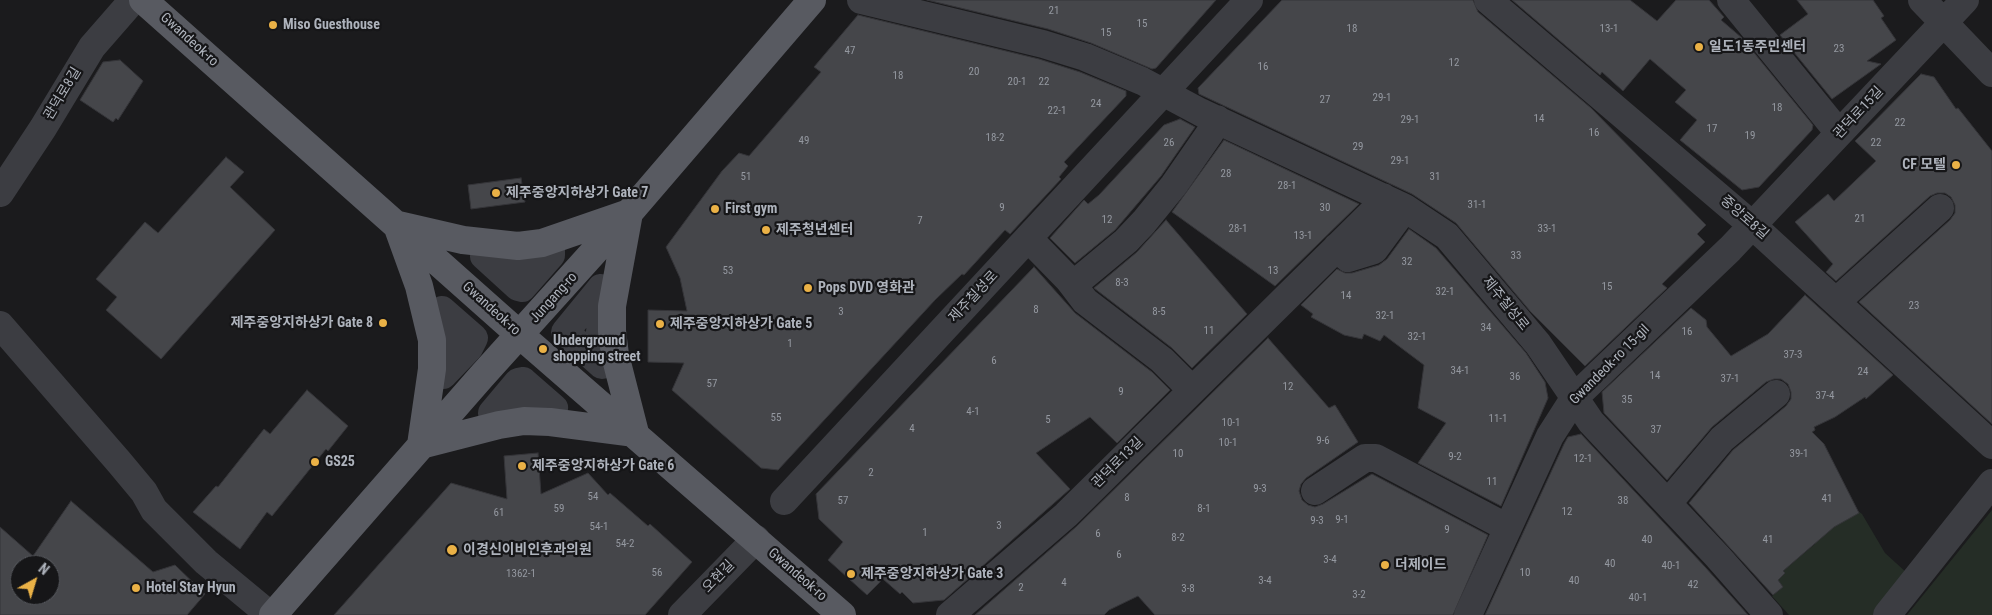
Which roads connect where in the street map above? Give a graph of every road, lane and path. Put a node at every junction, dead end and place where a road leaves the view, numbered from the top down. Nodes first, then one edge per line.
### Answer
1 (132, 0) edge
2 (144, 0) edge
3 (812, 0) edge
4 (861, 0) edge
5 (1249, 0) edge
6 (1488, 0) edge
7 (1731, 0) edge
8 (1922, 0) edge
9 (1965, 0) edge
10 (1942, 23) junction
11 (1992, 73) edge
12 (1163, 92) junction
13 (1216, 119) junction
14 (1840, 133) junction
15 (0, 193) edge
16 (1394, 202) junction
17 (1940, 208) dead end
18 (629, 213) junction
19 (397, 224) junction
20 (1752, 225) junction
21 (1028, 238) junction
22 (1073, 285) junction
23 (1837, 301) junction
24 (0, 325) edge
25 (520, 335) junction
26 (1192, 390) junction
27 (1776, 394) dead end
28 (1575, 397) junction
29 (635, 434) junction
30 (421, 445) junction
31 (1992, 445) edge
32 (1992, 483) edge
33 (1315, 491) dead end
34 (784, 501) dead end
35 (1668, 503) junction
36 (1508, 528) junction
37 (756, 539) junction
38 (279, 613) edge
39 (682, 615) edge
40 (842, 615) edge
41 (950, 615) edge
42 (1468, 615) edge
43 (1769, 615) edge
44 (1886, 615) edge

1 - 15 street, 관덕로8길
2 - 19 main road, Gwandeok-ro
3 - 18 main road, Jungang-ro
4 - 12 street, 제주칠성로
5 - 12 street, 제주칠성로
6 - 20 street, 중앙로8길
7 - 14 street
8 - 10 street
9 - 10 street, 관덕로15길
10 - 11 street
10 - 14 street, 관덕로15길
12 - 13 street, 제주칠성로
12 - 21 street, 제주칠성로
13 - 16 street, 제주칠성로
13 - 22 street
14 - 20 street, 관덕로15길
16 - 26 street, 관덕로13길
16 - 28 street, 제주칠성로
17 - 23 street
18 - 19 main road
18 - 25 main road, Jungang-ro
18 - 29 main road
19 - 25 main road, Gwandeok-ro
19 - 30 main road
20 - 23 street, 중앙로8길
20 - 28 street, Gwandeok-ro 15-gil
21 - 22 street
21 - 34 street, 제주칠성로
22 - 26 street
23 - 31 street, 중앙로8길
24 - 38 street
25 - 29 main road, Gwandeok-ro
25 - 30 main road, Jungang-ro
26 - 41 street, 관덕로13길
27 - 35 street
28 - 35 street, 제주칠성로
28 - 36 street, Gwandeok-ro 15-gil
29 - 30 main road
29 - 37 main road, Gwandeok-ro
30 - 38 main road, Jungang-ro
32 - 44 street
33 - 36 street
35 - 43 street, 제주칠성로
36 - 42 street, Gwandeok-ro 15-gil
37 - 39 street, 오현길
37 - 40 main road, Gwandeok-ro

